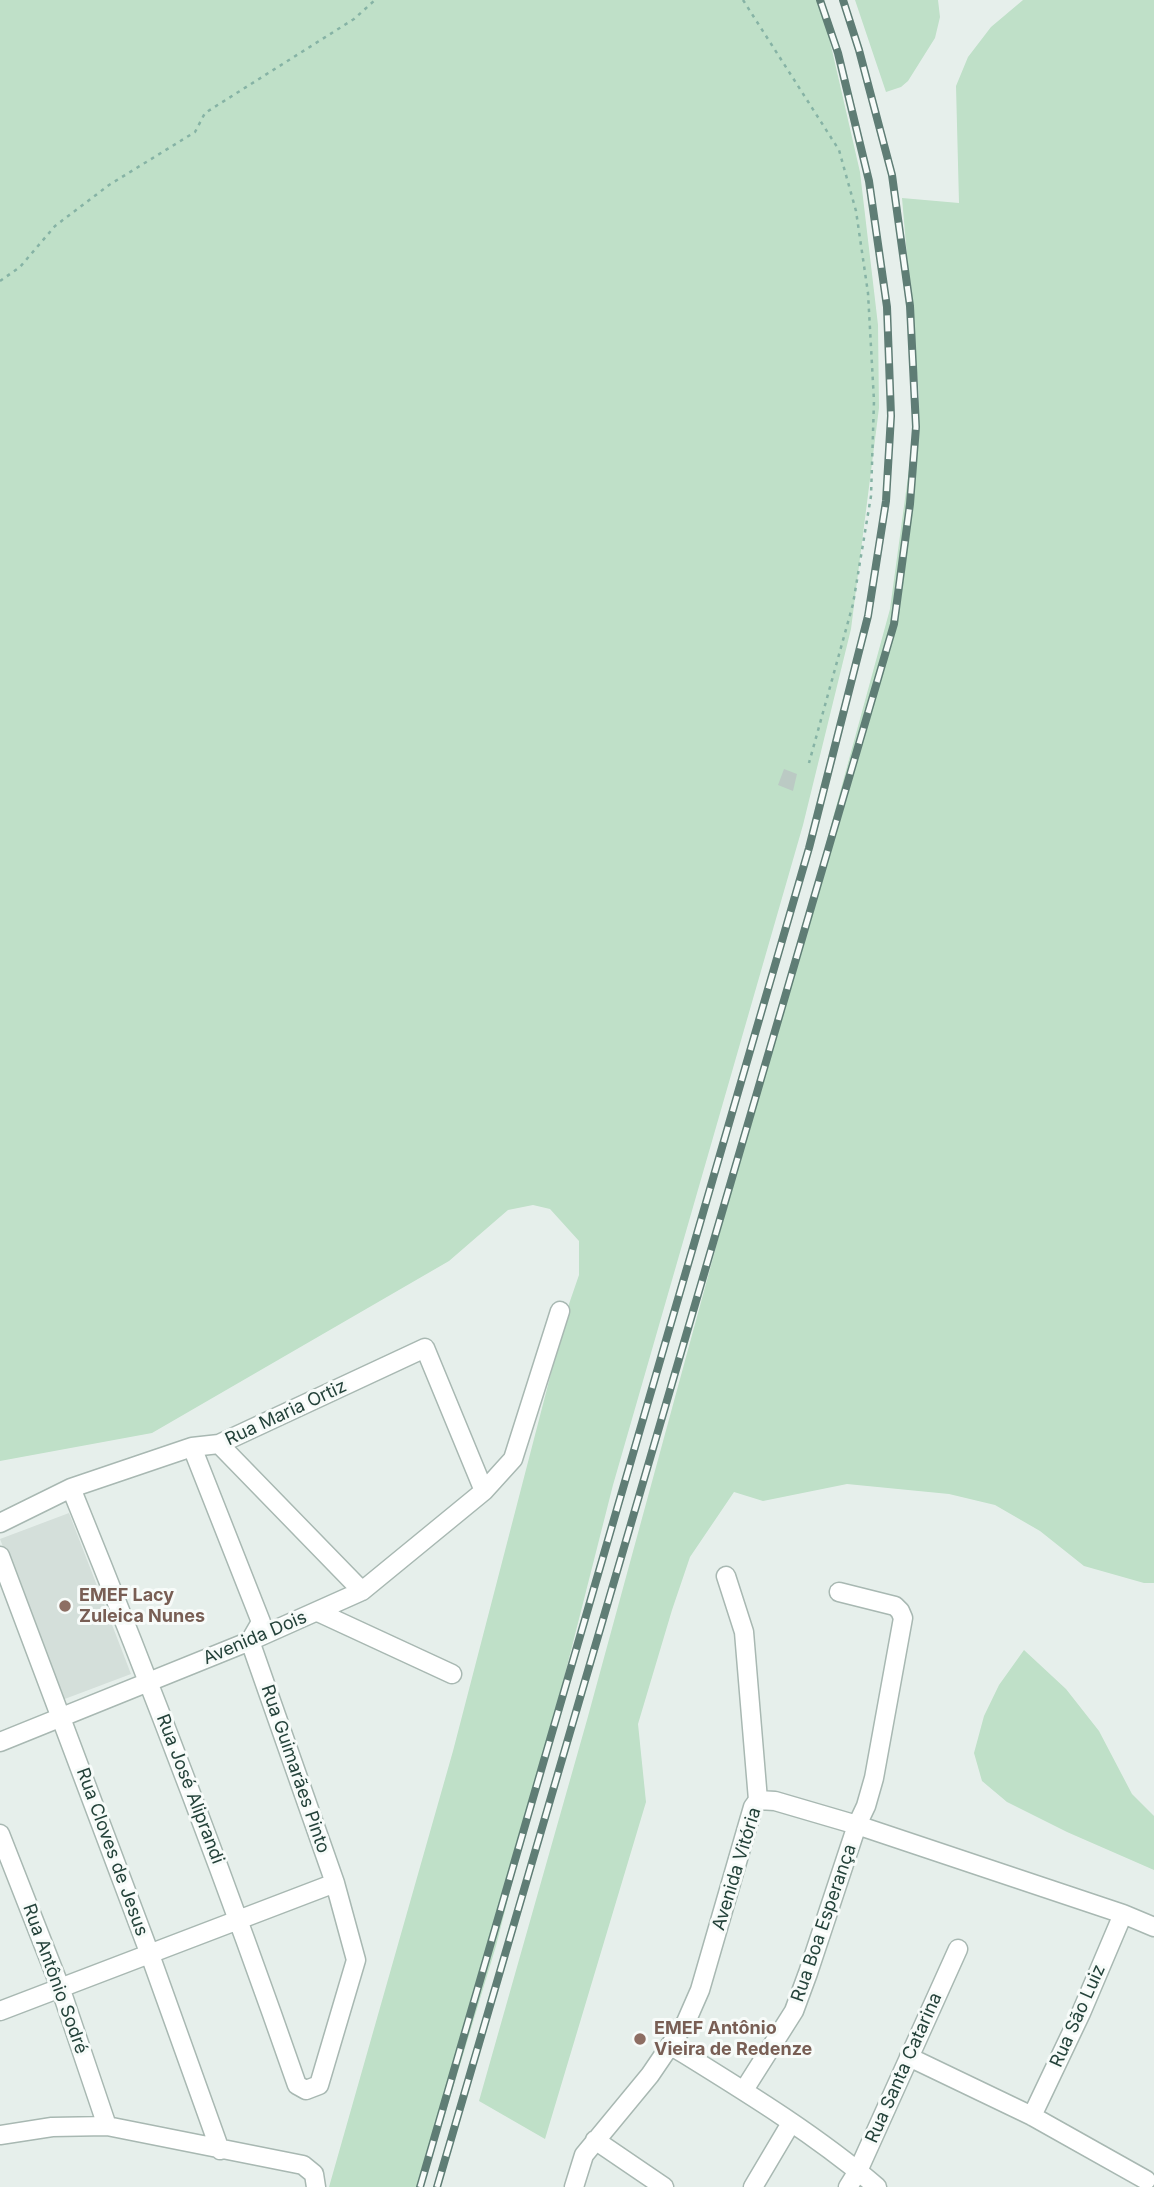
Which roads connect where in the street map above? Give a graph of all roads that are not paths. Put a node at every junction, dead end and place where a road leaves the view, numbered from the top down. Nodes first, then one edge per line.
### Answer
1 (560, 1311) dead end
2 (219, 1444) junction
3 (192, 1447) junction
4 (71, 1488) junction
5 (484, 1491) junction
6 (0, 1523) edge
7 (0, 1556) edge
8 (726, 1576) dead end
9 (362, 1591) junction
10 (839, 1592) dead end
11 (318, 1612) junction
12 (250, 1641) junction
13 (452, 1674) dead end
14 (149, 1681) junction
15 (62, 1717) junction
16 (0, 1742) edge
17 (758, 1800) junction
18 (857, 1825) junction
19 (0, 1834) edge
20 (335, 1884) junction
21 (1123, 1914) junction
22 (240, 1918) junction
23 (1154, 1927) edge
24 (958, 1949) dead end
25 (149, 1952) junction
26 (60, 1987) junction
27 (0, 2011) edge
28 (670, 2045) junction
29 (909, 2057) junction
30 (306, 2090) joint
31 (744, 2090) junction
32 (1032, 2116) junction
33 (791, 2123) junction
34 (107, 2126) junction
35 (2, 2129) edge
36 (595, 2140) junction
37 (220, 2150) junction
38 (858, 2171) junction
39 (1147, 2178) edge
40 (316, 2187) edge
41 (574, 2187) edge
42 (664, 2187) edge
43 (753, 2187) edge
44 (848, 2187) edge
45 (877, 2187) edge

1 - 5 street, Avenida Dois
2 - 3 street, Rua Maria Ortiz
2 - 5 street, Rua Maria Ortiz
2 - 9 street
3 - 4 street, Rua Maria Ortiz
3 - 12 street
4 - 6 street, Rua Maria Ortiz
4 - 14 street, Rua José Aliprandi
5 - 9 street, Avenida Dois
7 - 15 street, Rua Cloves de Jesus
8 - 17 street
9 - 11 street, Avenida Dois
10 - 18 street, Rua Boa Esperança
11 - 12 street, Avenida Dois
11 - 13 street
12 - 14 street, Avenida Dois
12 - 20 street, Rua Guimarães Pinto
14 - 15 street, Avenida Dois
14 - 22 street, Rua José Aliprandi
15 - 16 street, Avenida Dois
15 - 25 street, Rua Cloves de Jesus
17 - 18 street, Avenida Vitória
17 - 28 street, Avenida Vitória
18 - 21 street, Avenida Vitória
18 - 31 street, Rua Boa Esperança
19 - 26 street, Rua Antônio Sodré
20 - 22 street
20 - 30 street, Rua Guimarães Pinto
21 - 23 street, Avenida Vitória
21 - 32 street, Rua São Luiz
22 - 25 street
22 - 30 street, Rua José Aliprandi
24 - 29 street, Rua Santa Catarina
25 - 26 street
25 - 37 street, Rua Cloves de Jesus
26 - 27 street
26 - 34 street, Rua Antônio Sodré
28 - 31 street
28 - 36 street, Avenida Vitória
29 - 32 street
29 - 38 street, Rua Santa Catarina
31 - 33 street
32 - 39 street
33 - 38 street
33 - 43 street
34 - 35 street
34 - 37 street
36 - 41 street, Avenida Vitória
36 - 42 street
37 - 40 street
38 - 44 street, Rua Santa Catarina
38 - 45 street

